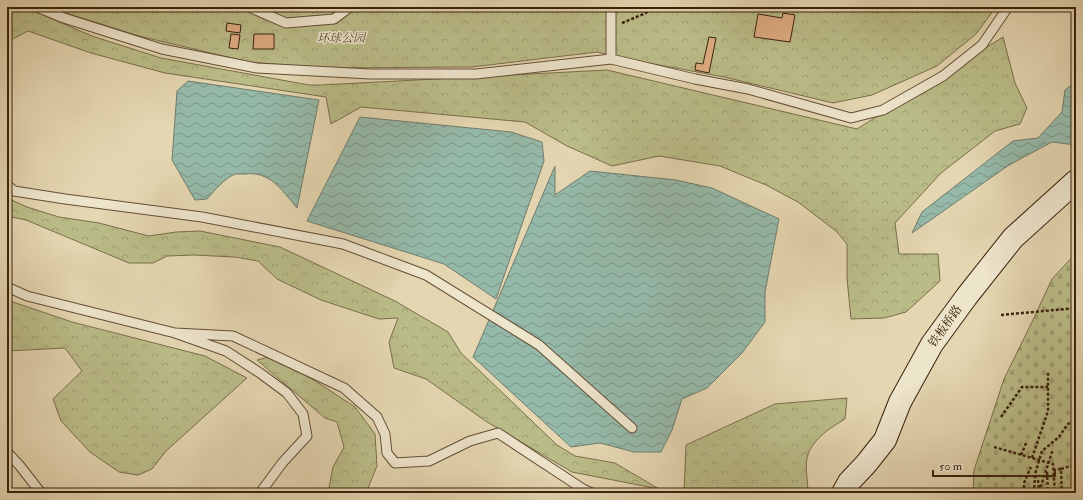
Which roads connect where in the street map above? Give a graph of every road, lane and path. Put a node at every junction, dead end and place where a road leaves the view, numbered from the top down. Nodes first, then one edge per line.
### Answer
1 (36, 7) edge
2 (249, 7) edge
3 (350, 7) edge
4 (611, 7) edge
5 (651, 7) edge
6 (1008, 7) edge
7 (611, 27) junction
8 (611, 59) junction
9 (1076, 181) edge
10 (7, 185) edge
11 (7, 287) edge
12 (1076, 308) edge
13 (1001, 315) dead end
14 (175, 332) junction
15 (1048, 371) dead end
16 (1048, 387) junction
17 (1076, 400) edge
18 (1076, 406) edge
19 (1076, 416) edge
20 (1001, 417) dead end
21 (632, 428) dead end
22 (1027, 441) dead end
23 (994, 447) dead end
24 (1053, 449) dead end
25 (7, 452) edge
26 (1021, 455) junction
27 (1032, 458) junction
28 (1039, 460) junction
29 (1049, 462) junction
30 (1076, 464) edge
31 (1031, 467) dead end
32 (1047, 468) junction
33 (1061, 469) junction
34 (1053, 470) junction
35 (1038, 480) dead end
36 (41, 493) edge
37 (260, 493) edge
38 (592, 493) edge
39 (843, 493) edge
40 (1024, 493) edge
41 (1034, 493) edge
42 (1039, 493) edge
43 (1048, 493) edge
44 (1055, 493) edge
45 (1062, 493) edge

1 - 8 lane
2 - 3 lane
4 - 7 lane
5 - 7 path
6 - 8 lane
7 - 8 lane
9 - 39 street, 铁板桥路
10 - 21 lane
11 - 14 lane
12 - 13 path
14 - 37 lane
14 - 38 lane
15 - 16 path
16 - 20 path
16 - 27 path
17 - 18 path
19 - 28 path
22 - 26 path
23 - 26 path
24 - 29 path
25 - 36 lane
26 - 27 path
27 - 28 path
28 - 29 path
28 - 41 path
29 - 32 path
29 - 34 path
30 - 33 path
31 - 40 path
32 - 42 path
32 - 43 path
33 - 34 path
33 - 45 path
34 - 44 path
35 - 42 path

